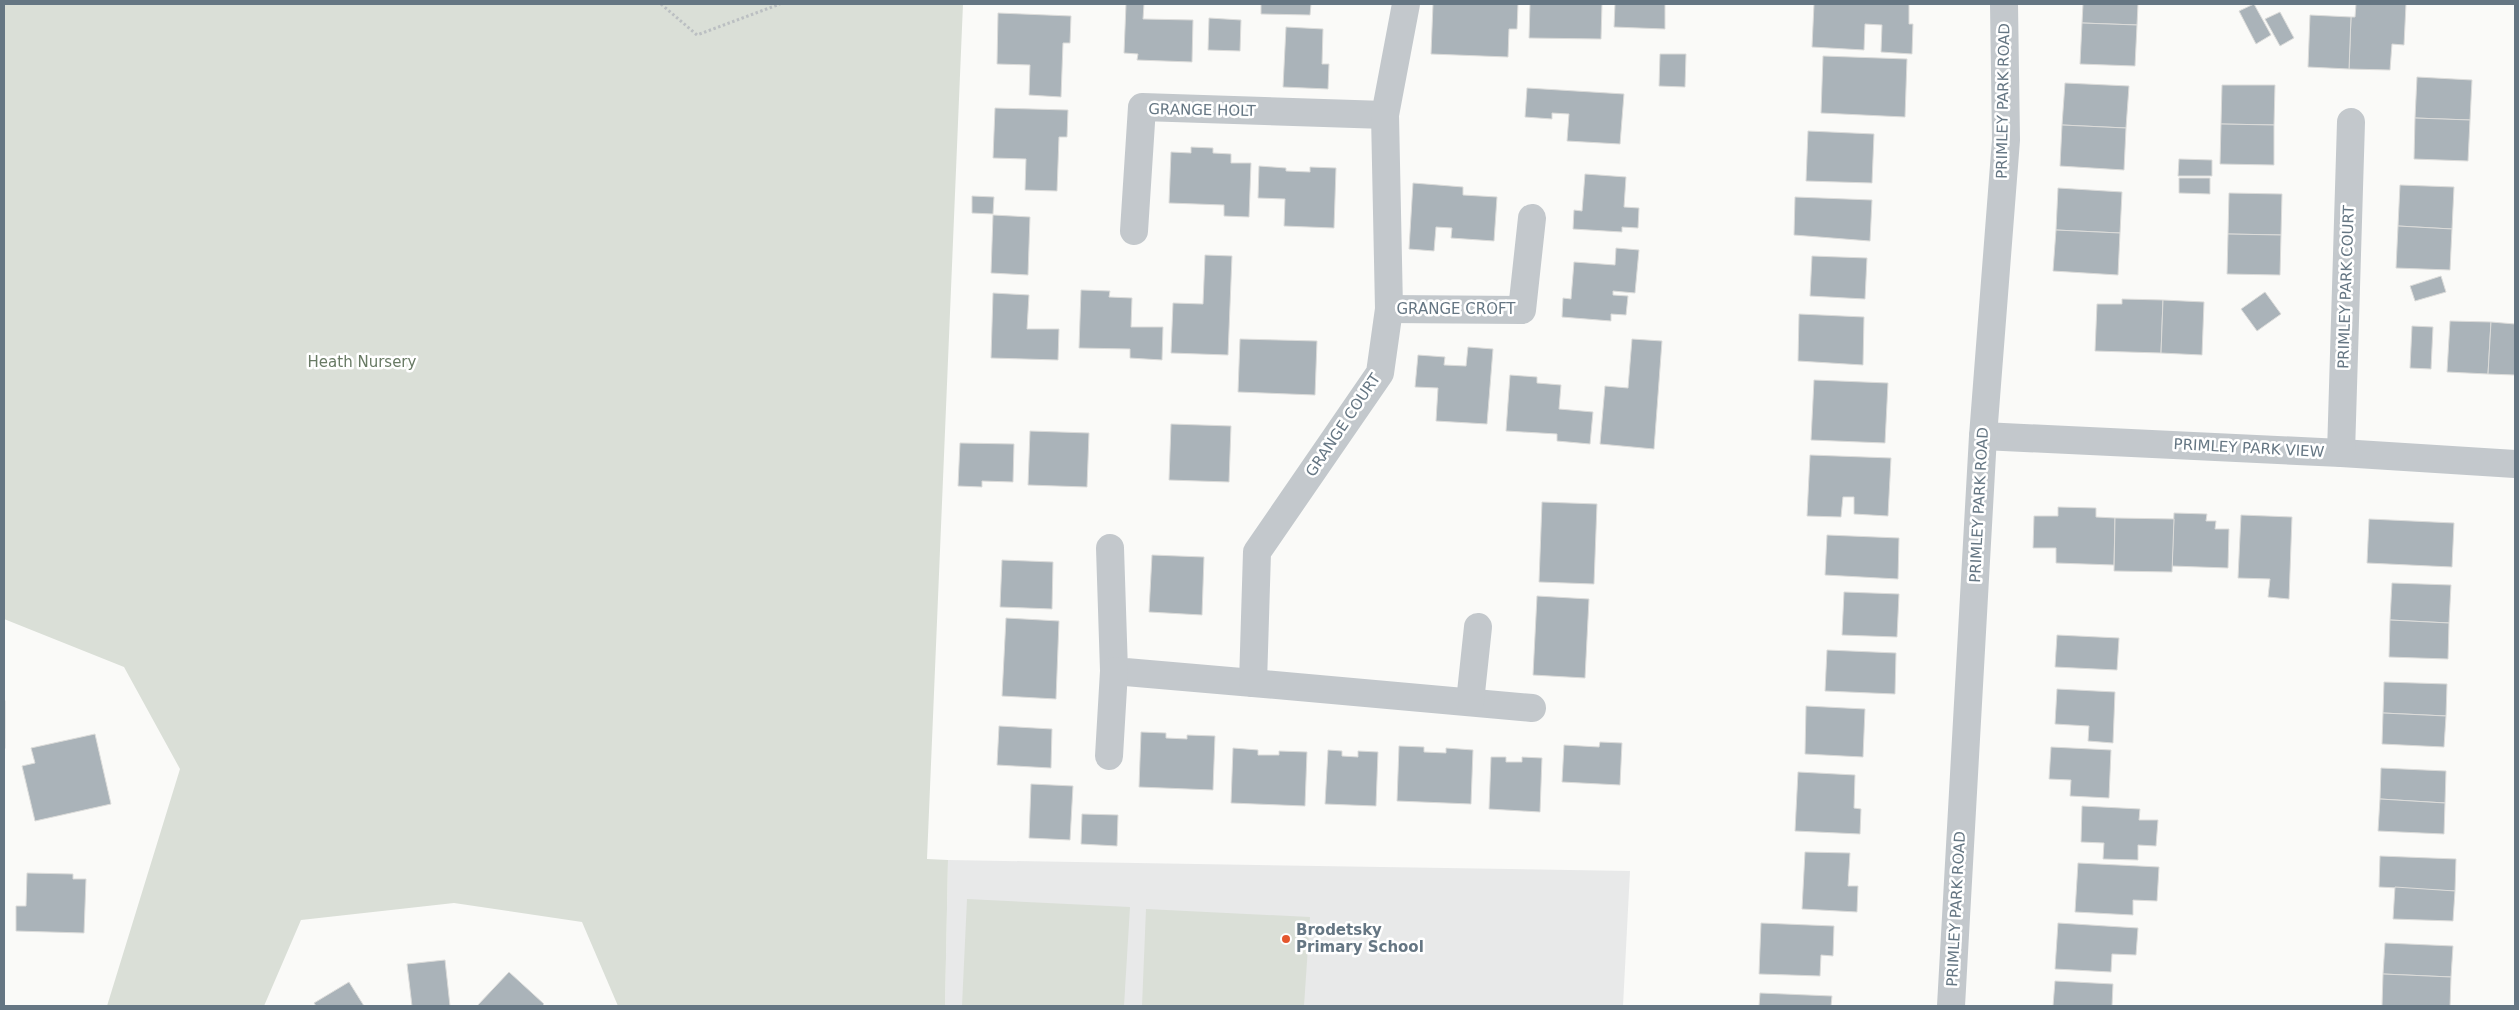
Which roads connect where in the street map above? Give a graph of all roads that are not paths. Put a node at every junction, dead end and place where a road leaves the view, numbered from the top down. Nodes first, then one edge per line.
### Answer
1 (1406, 4) edge
2 (2004, 4) edge
3 (1385, 115) junction
4 (2351, 122) dead end
5 (1532, 218) dead end
6 (1134, 230) dead end
7 (1389, 309) junction
8 (1983, 436) junction
9 (2341, 453) junction
10 (2515, 464) edge
11 (1110, 548) dead end
12 (1478, 627) dead end
13 (1114, 671) junction
14 (1253, 683) junction
15 (1470, 702) junction
16 (1532, 708) dead end
17 (1108, 756) dead end
18 (1951, 1006) edge

1 - 3 street, GRANGE COURT
2 - 8 street, PRIMLEY PARK ROAD
3 - 6 street, GRANGE HOLT
3 - 7 street, GRANGE COURT
4 - 9 street, PRIMLEY PARK COURT
5 - 7 street, GRANGE CROFT
7 - 14 street, GRANGE COURT
8 - 9 street, PRIMLEY PARK VIEW
8 - 18 street, PRIMLEY PARK ROAD
9 - 10 street, PRIMLEY PARK VIEW
11 - 13 street
12 - 15 street
13 - 14 street
13 - 17 street
14 - 15 street
15 - 16 street

